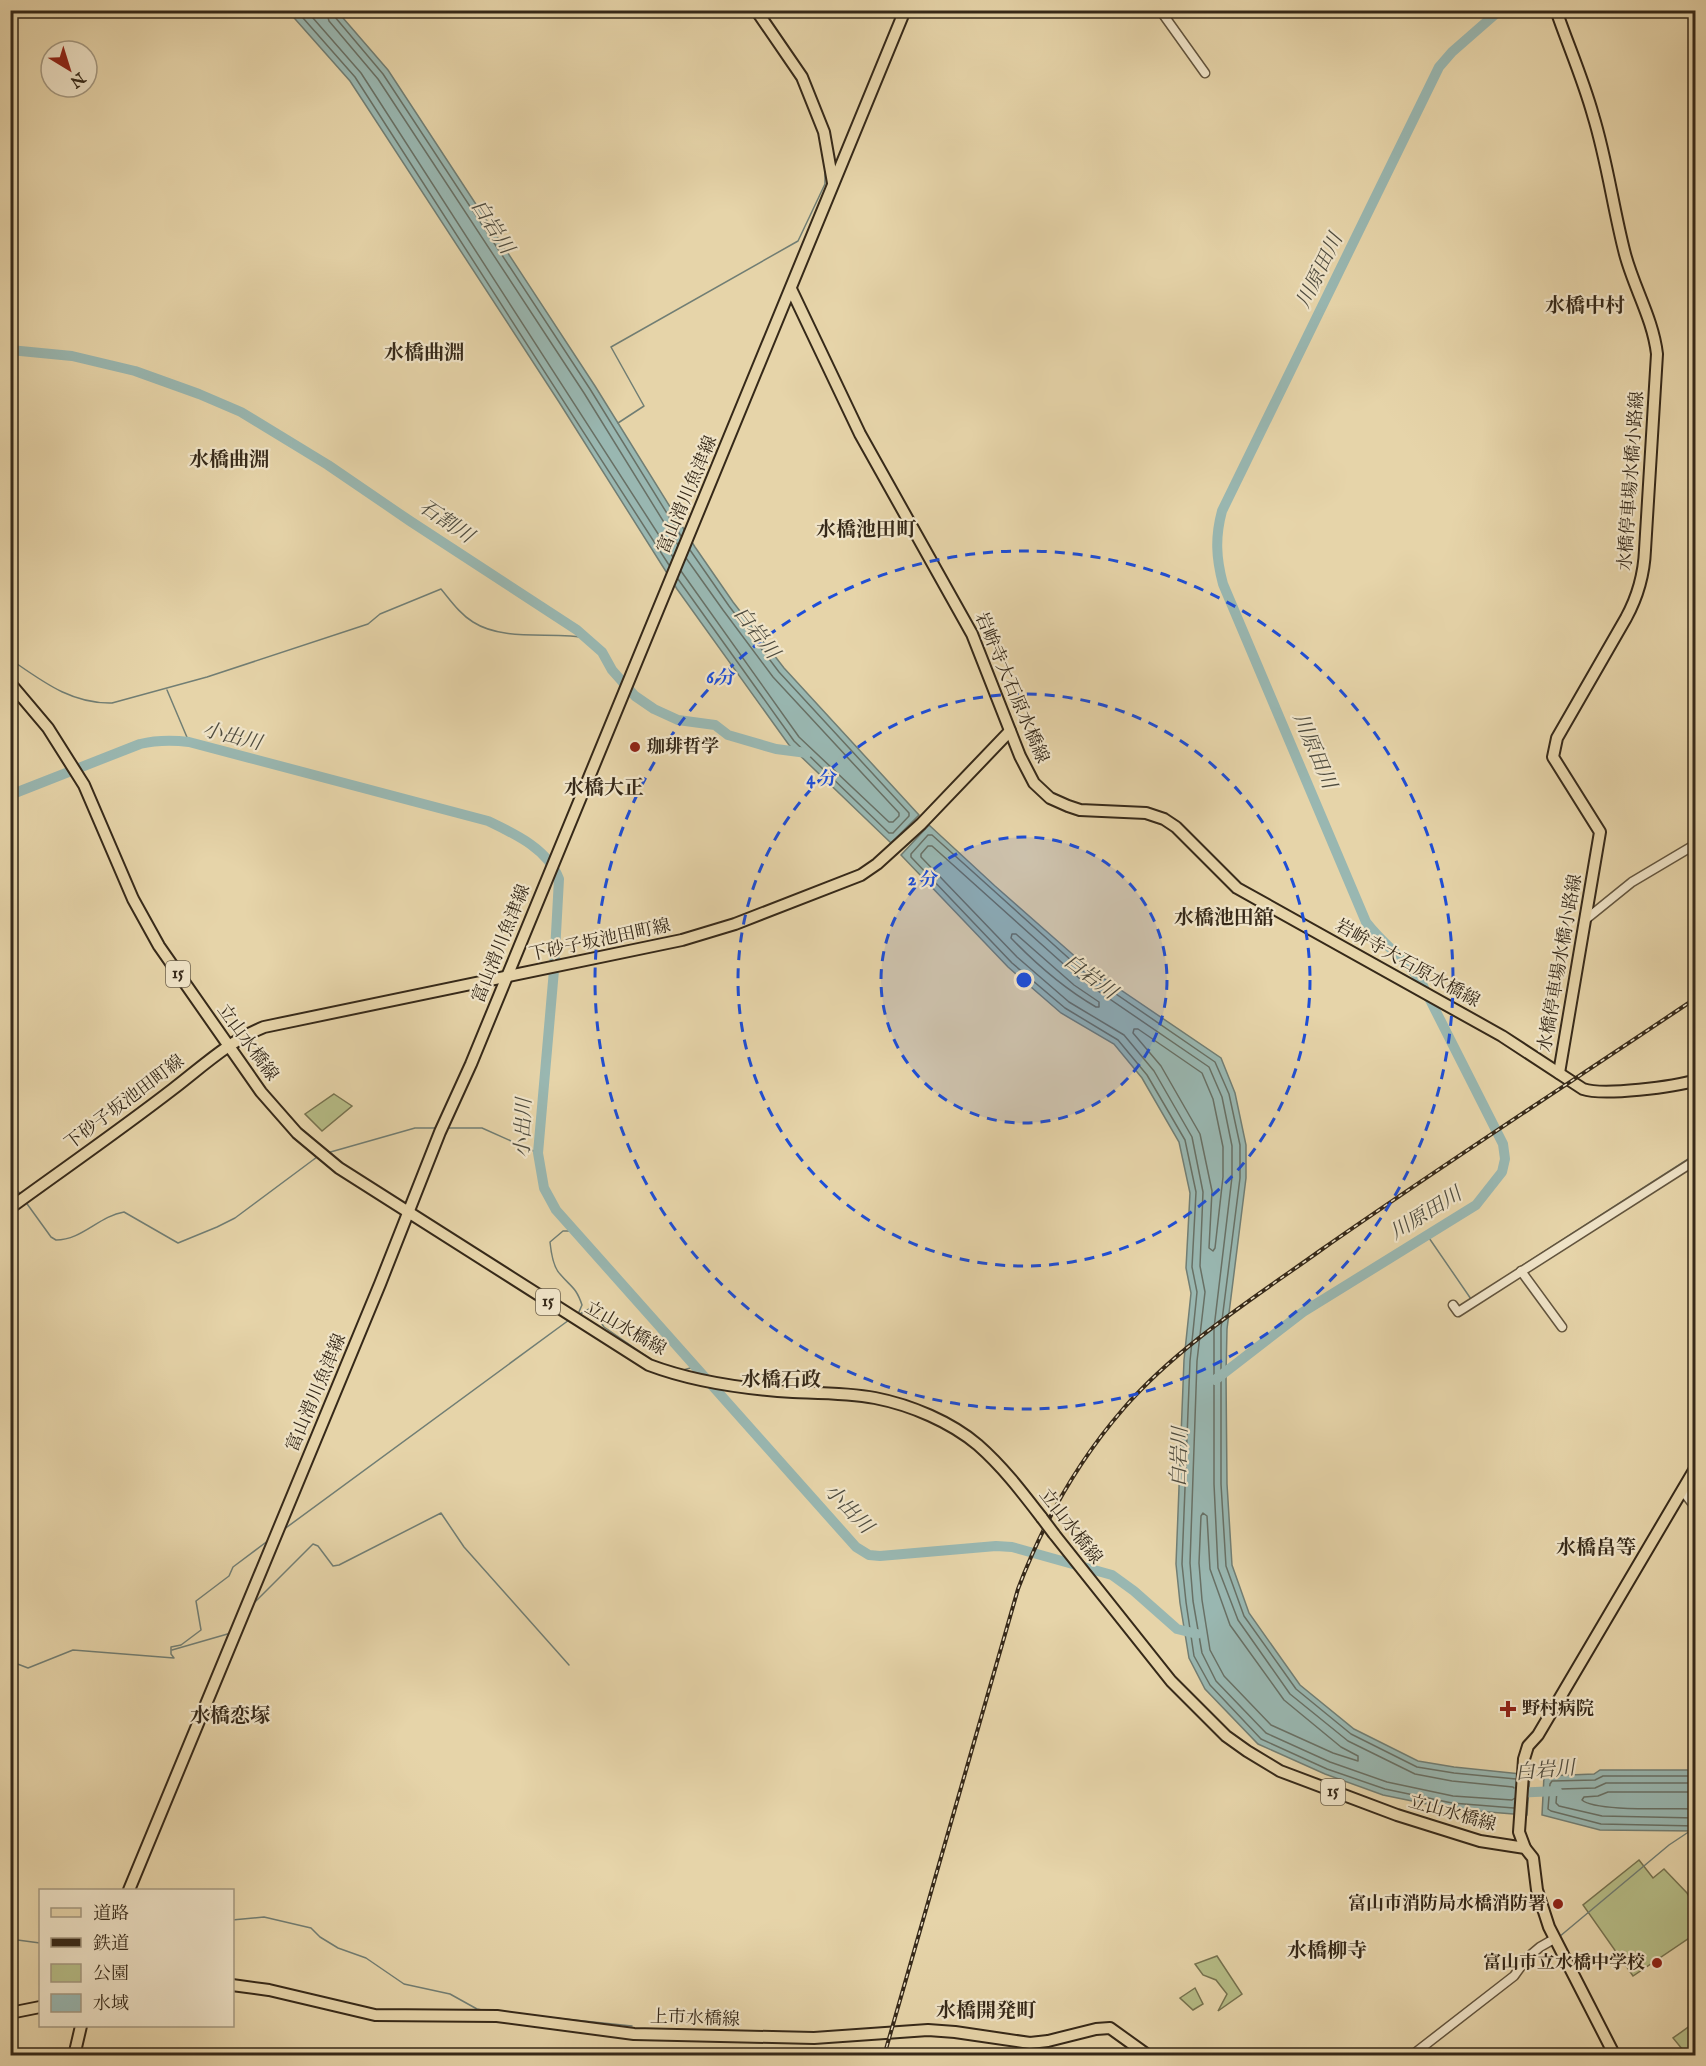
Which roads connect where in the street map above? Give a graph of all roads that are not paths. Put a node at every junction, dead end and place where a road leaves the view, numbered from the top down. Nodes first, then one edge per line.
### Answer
1 (756, 10) edge
2 (905, 10) edge
3 (1160, 10) edge
4 (1556, 10) edge
5 (1204, 73) dead end
6 (833, 184) junction
7 (791, 289) junction
8 (10, 683) edge
9 (1010, 731) junction
10 (1695, 844) edge
11 (1585, 920) junction
12 (506, 977) junction
13 (228, 1045) junction
14 (1559, 1073) junction
15 (1695, 1080) edge
16 (1695, 1160) edge
17 (10, 1208) edge
18 (409, 1213) junction
19 (1521, 1271) junction
20 (1453, 1305) dead end
21 (1562, 1327) dead end
22 (1695, 1467) edge
23 (1682, 1490) junction
24 (1695, 1508) edge
25 (1525, 1848) junction
26 (129, 1889) edge
27 (1554, 1939) junction
28 (234, 1985) edge
29 (39, 2007) edge
30 (10, 2013) edge
31 (81, 2027) edge
32 (74, 2055) edge
33 (1149, 2055) edge
34 (1411, 2055) edge
35 (1615, 2055) edge

1 - 6 main road
2 - 6 main road, 富山滑川魚津線
3 - 5 street
4 - 11 main road, 水橋停車場水橋小路線
6 - 7 main road, 富山滑川魚津線
7 - 9 main road, 岩峅寺大石原水橋線
7 - 12 main road, 富山滑川魚津線
8 - 13 main road, 立山水橋線 / 15
9 - 12 main road, 下砂子坂池田町線
9 - 14 main road, 岩峅寺大石原水橋線
10 - 11 street
11 - 14 main road, 水橋停車場水橋小路線
12 - 13 main road, 下砂子坂池田町線
12 - 18 main road, 富山滑川魚津線
13 - 17 main road, 下砂子坂池田町線
13 - 18 main road, 立山水橋線 / 15
14 - 15 main road, 岩峅寺大石原水橋線
16 - 19 street
18 - 25 main road, 立山水橋線 / 15, bridge
18 - 26 main road, 富山滑川魚津線
19 - 20 street
19 - 21 street
22 - 23 main road
23 - 24 street
23 - 25 main road
25 - 27 main road
27 - 34 street
27 - 35 main road
28 - 33 main road, 上市水橋線
29 - 30 main road
31 - 32 main road

